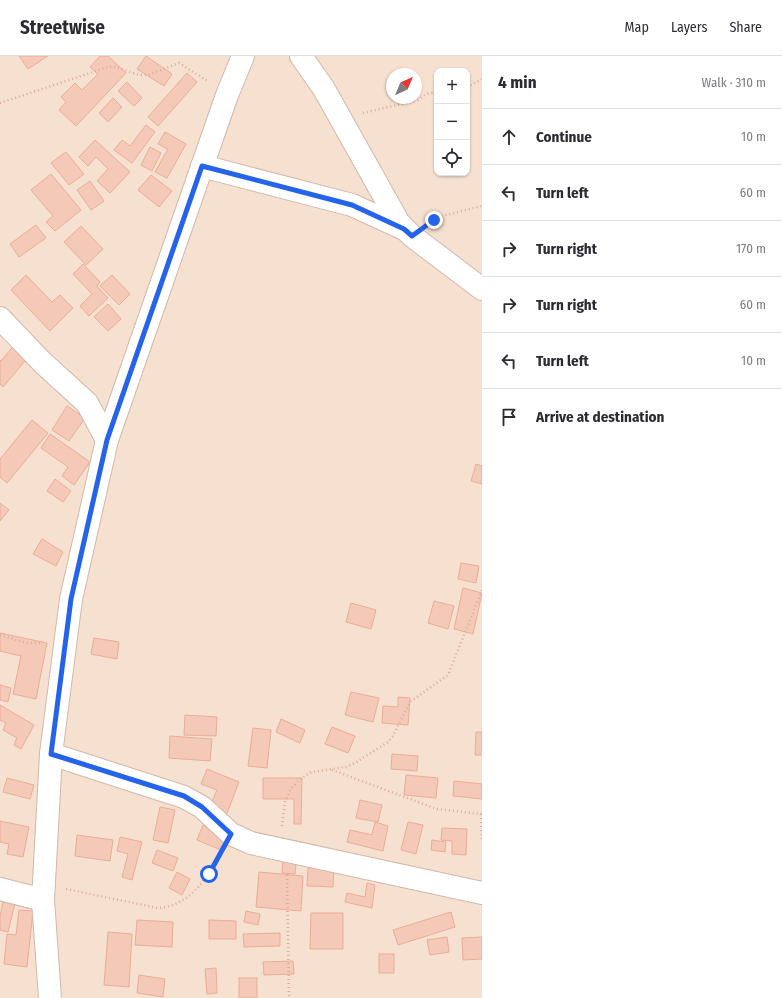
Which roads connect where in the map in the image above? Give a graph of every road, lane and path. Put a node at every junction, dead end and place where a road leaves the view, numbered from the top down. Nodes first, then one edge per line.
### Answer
1 (244, 56) edge
2 (301, 56) edge
3 (482, 79) edge
4 (470, 85) edge
5 (434, 93) edge
6 (227, 95) junction
7 (0, 103) edge
8 (344, 124) junction
9 (202, 166) junction
10 (482, 206) edge
11 (408, 233) junction
12 (482, 289) edge
13 (0, 318) edge
14 (107, 440) junction
15 (482, 590) edge
16 (0, 635) edge
17 (66, 641) junction
18 (51, 754) junction
19 (331, 769) junction
20 (482, 814) edge
21 (231, 834) junction
22 (482, 842) edge
23 (283, 850) junction
24 (0, 889) edge
25 (43, 892) junction
26 (482, 893) edge
27 (53, 997) edge
28 (289, 998) edge

1 - 6 street
2 - 8 street
3 - 4 path
5 - 8 path
6 - 7 path
6 - 9 street
8 - 11 street
9 - 11 street
9 - 14 street
10 - 11 path
11 - 12 street
13 - 14 street
14 - 17 street
15 - 19 path
16 - 17 path
17 - 18 street
18 - 21 street
18 - 25 street
19 - 20 path
19 - 23 path
20 - 22 path
21 - 23 street
21 - 25 path
23 - 26 street
23 - 28 path
24 - 25 street
25 - 27 street

